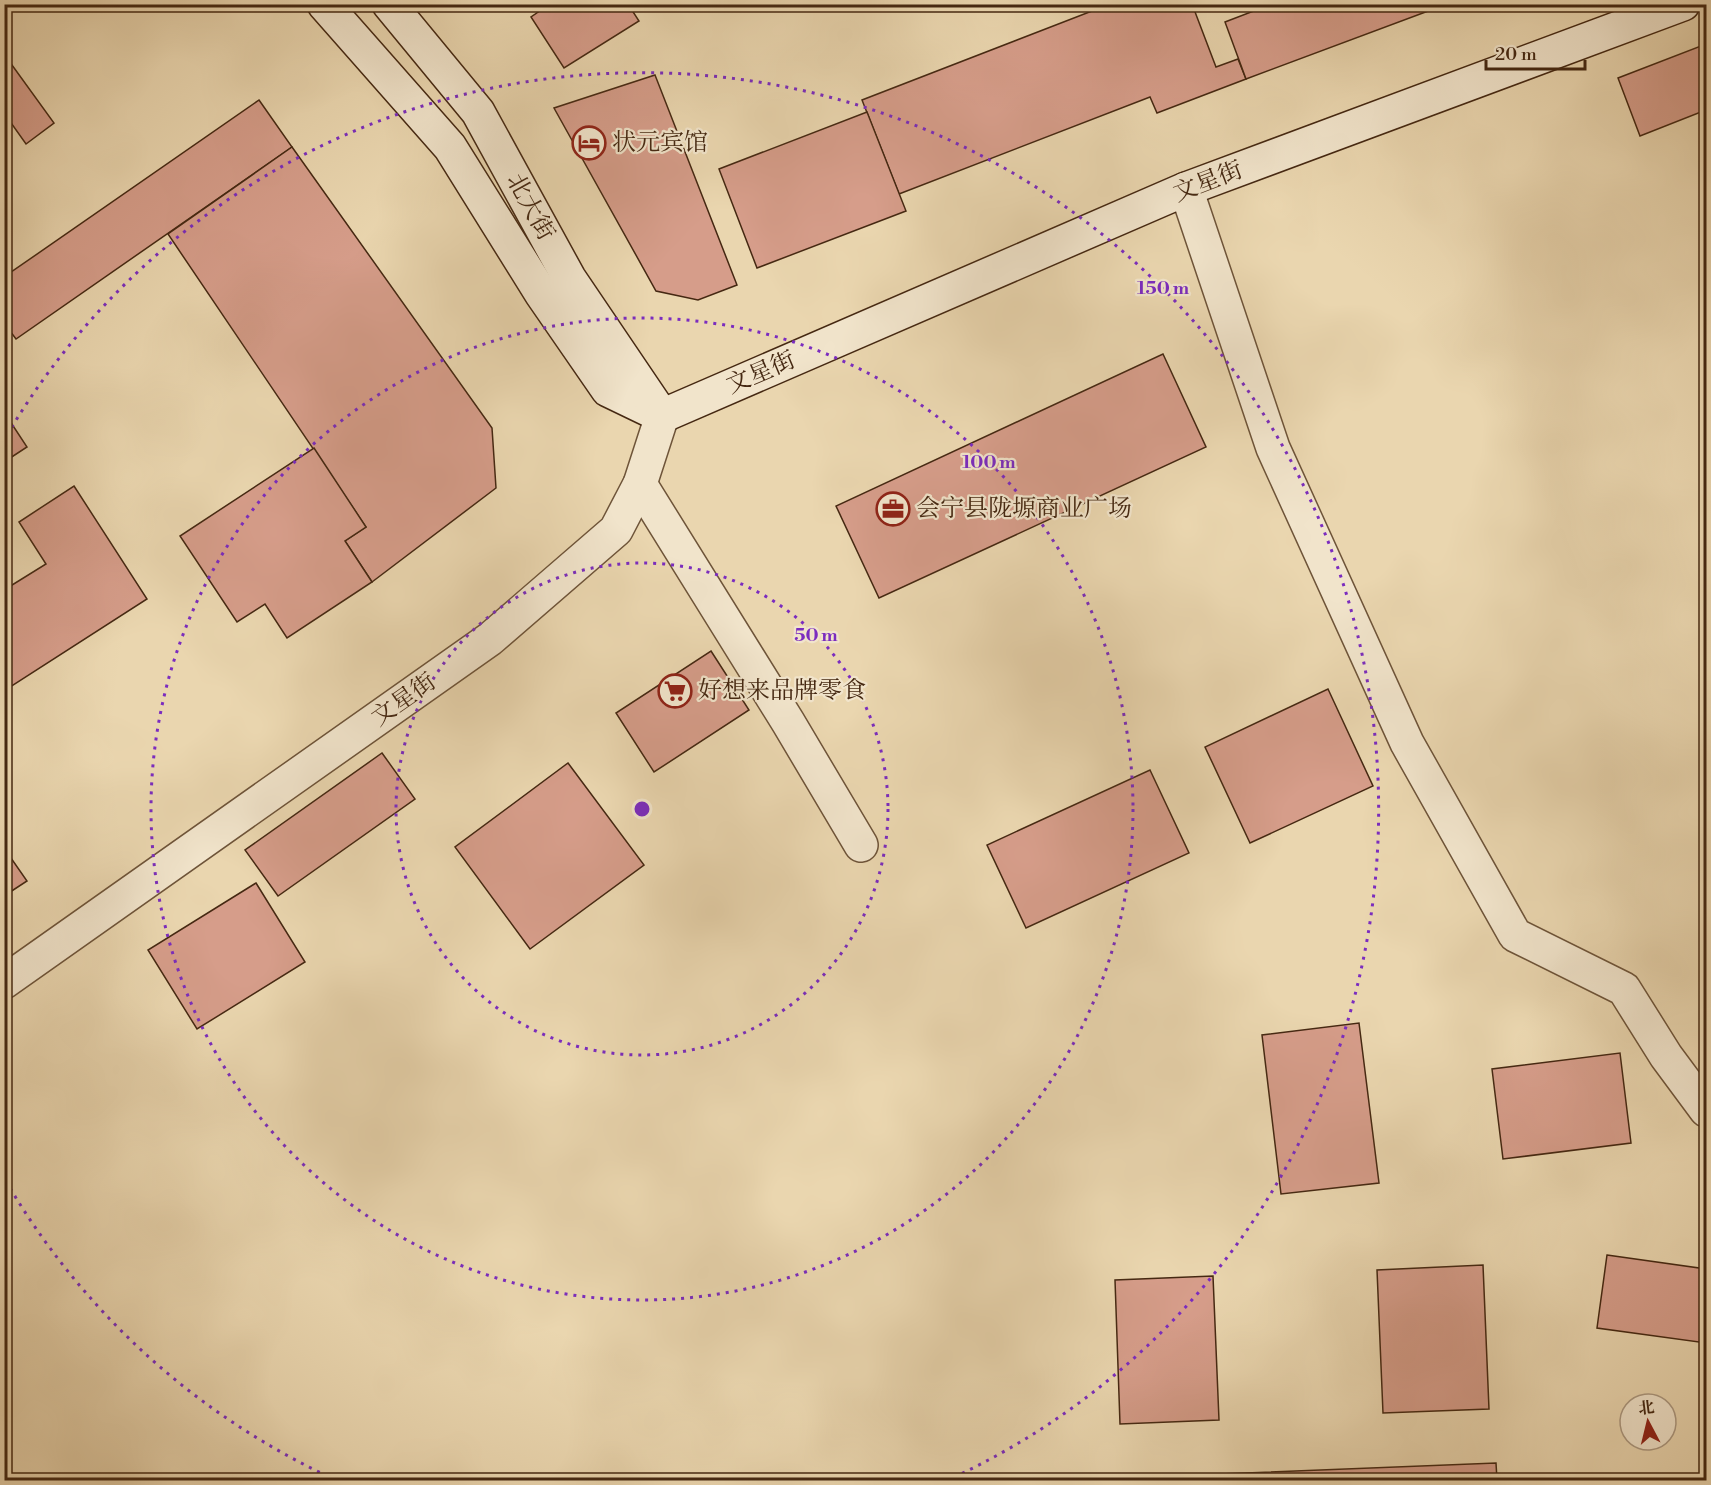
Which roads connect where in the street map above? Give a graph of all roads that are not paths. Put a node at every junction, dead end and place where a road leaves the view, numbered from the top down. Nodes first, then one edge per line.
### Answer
1 (324, 4) edge
2 (389, 4) edge
3 (1683, 4) edge
4 (1186, 189) junction
5 (662, 416) junction
6 (640, 484) junction
7 (861, 845) dead end
8 (4, 982) edge
9 (1707, 1110) edge

1 - 5 street
2 - 5 street, 北大街
3 - 4 street, 文星街
4 - 5 street, 文星街
4 - 9 street
5 - 6 street, 文星街
6 - 7 street
6 - 8 street, 文星街

